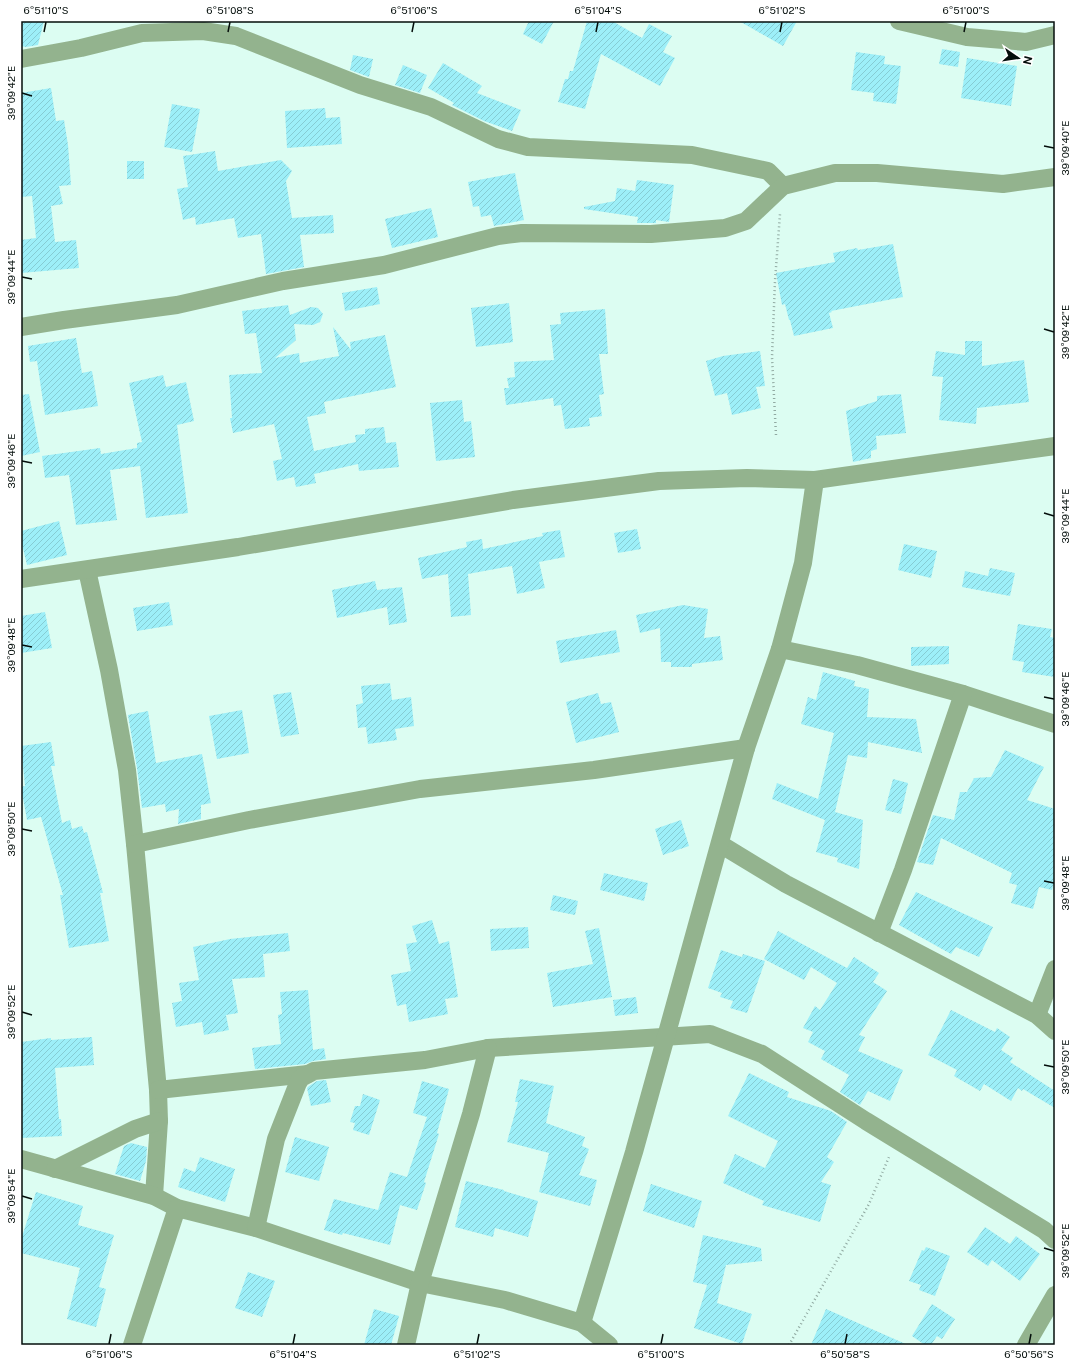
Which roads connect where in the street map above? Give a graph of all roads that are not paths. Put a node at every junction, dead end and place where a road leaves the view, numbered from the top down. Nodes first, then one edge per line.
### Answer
1 (899, 21) edge
2 (1055, 35) edge
3 (21, 60) edge
4 (1055, 177) edge
5 (783, 186) junction
6 (21, 327) edge
7 (1055, 446) edge
8 (815, 480) junction
9 (87, 570) junction
10 (21, 579) edge
11 (780, 649) junction
12 (963, 694) junction
13 (1055, 724) edge
14 (746, 748) junction
15 (135, 844) junction
16 (720, 844) junction
17 (880, 933) junction
18 (1055, 969) edge
19 (1037, 1015) junction
20 (1055, 1030) edge
21 (666, 1036) junction
22 (488, 1048) junction
23 (308, 1074) junction
24 (158, 1090) junction
25 (159, 1121) junction
26 (21, 1159) edge
27 (55, 1169) junction
28 (154, 1196) junction
29 (177, 1208) junction
30 (256, 1228) junction
31 (1055, 1240) edge
32 (420, 1283) junction
33 (1055, 1295) edge
34 (582, 1322) junction
35 (132, 1345) edge
36 (406, 1345) edge
37 (609, 1345) edge
38 (1026, 1345) edge

1 - 2 street
3 - 5 street
4 - 5 street
5 - 6 street
7 - 8 street
8 - 9 street
8 - 11 street
9 - 10 street
9 - 15 street
11 - 12 street
11 - 14 street
12 - 13 street
12 - 17 street
14 - 15 street
14 - 16 street
15 - 24 street
16 - 17 street
16 - 21 street
17 - 19 street
18 - 19 street
19 - 20 street
21 - 22 street
21 - 31 street
21 - 34 street
22 - 23 street
22 - 32 street
23 - 24 street
23 - 30 street
24 - 25 street
25 - 27 street
25 - 28 street
26 - 27 street
27 - 28 street
28 - 29 street
29 - 30 street
29 - 35 street
30 - 32 street
32 - 34 street
32 - 36 street
33 - 38 street
34 - 37 street

